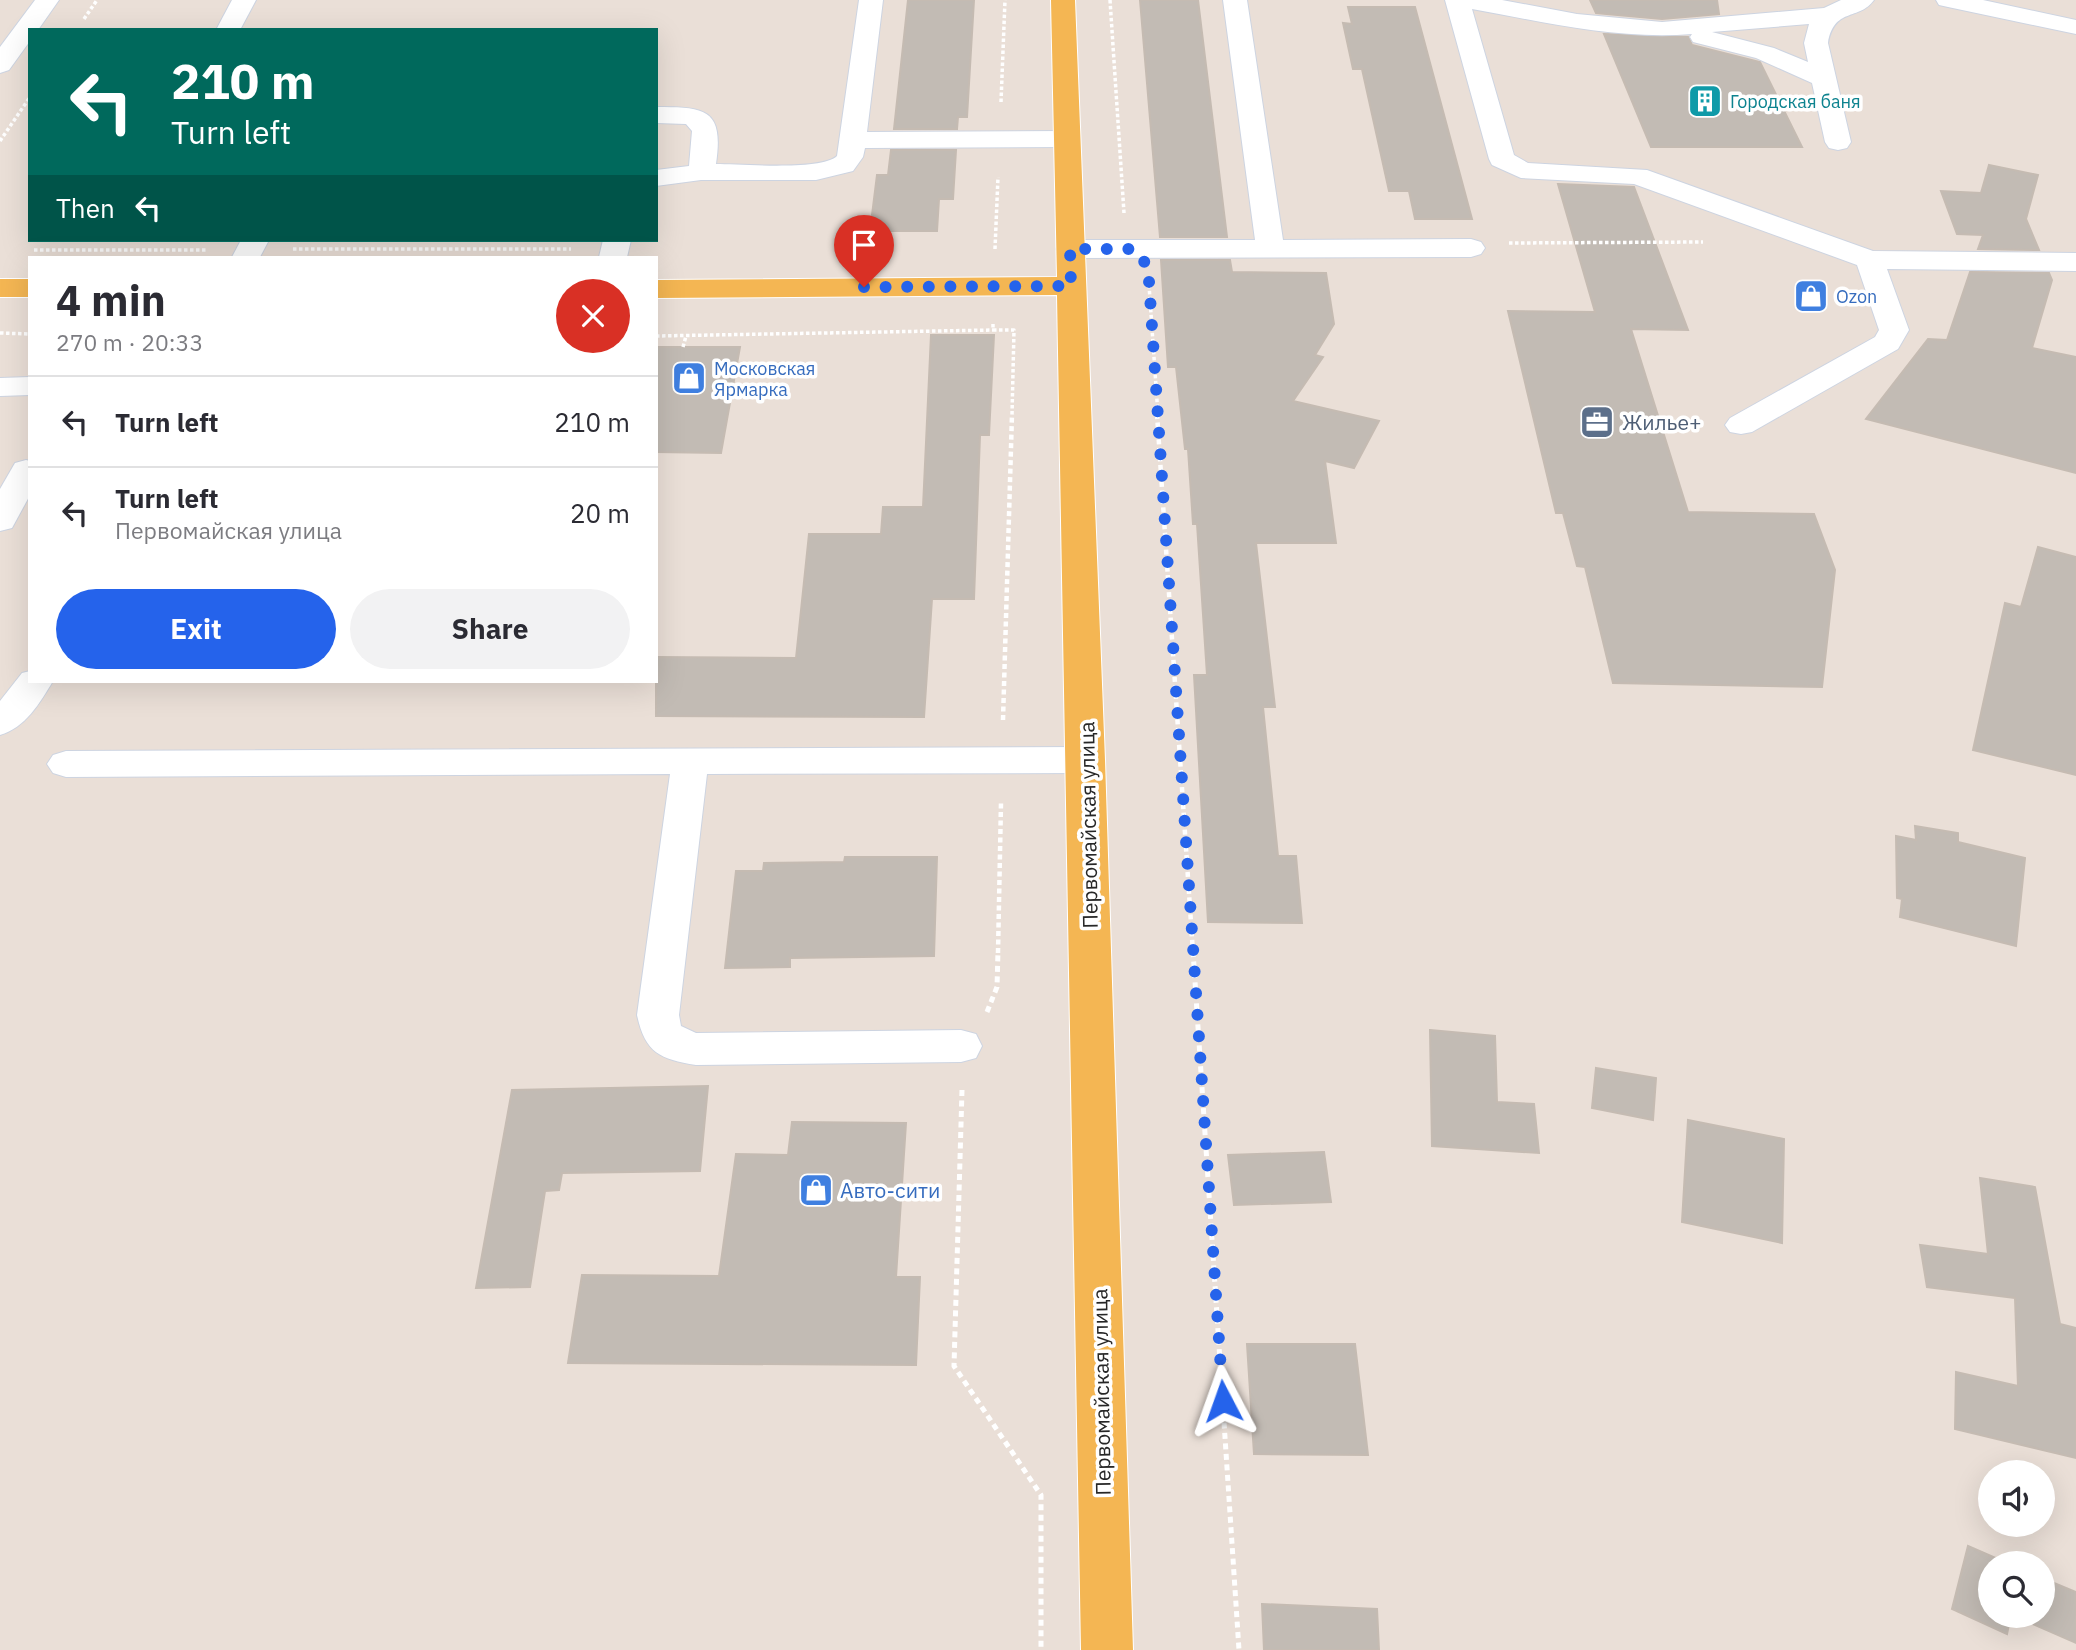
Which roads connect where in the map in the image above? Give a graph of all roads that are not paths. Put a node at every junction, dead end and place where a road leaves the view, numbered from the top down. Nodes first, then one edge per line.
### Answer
1 (47, 0) edge
2 (244, 0) edge
3 (871, 0) edge
4 (1063, 0) edge
5 (1236, 0) edge
6 (1457, 0) edge
7 (1465, 0) edge
8 (1862, 0) edge
9 (1948, 0) edge
10 (1829, 15) junction
11 (2076, 27) edge
12 (229, 28) edge
13 (1662, 29) junction
14 (0, 65) edge
15 (1824, 79) junction
16 (658, 115) edge
17 (853, 139) junction
18 (1067, 139) junction
19 (1838, 142) dead end
20 (701, 172) junction
21 (658, 178) edge
22 (1270, 248) junction
23 (1471, 248) road end
24 (1870, 260) junction
25 (2076, 262) edge
26 (1070, 268) junction
27 (0, 288) edge
28 (28, 288) edge
29 (658, 289) edge
30 (28, 386) edge
31 (0, 387) edge
32 (1741, 425) dead end
33 (19, 470) edge
34 (0, 521) edge
35 (35, 683) edge
36 (0, 723) edge
37 (1086, 760) junction
38 (66, 764) dead end
39 (690, 764) junction
40 (972, 1035) road end
41 (1107, 1650) edge

1 - 14 street
2 - 12 street
3 - 17 street
4 - 18 main road, Первомайская улица
5 - 22 street
6 - 24 street
7 - 13 street
8 - 10 street
9 - 11 street
10 - 13 street
10 - 15 street
13 - 15 street
15 - 19 street
16 - 20 street
17 - 18 street
17 - 20 street
18 - 26 main road, Первомайская улица
20 - 21 street
22 - 23 street
22 - 26 street
24 - 25 street
24 - 32 street
26 - 29 main road
26 - 37 main road, Первомайская улица
27 - 28 main road
30 - 31 street
33 - 34 street
35 - 36 street
37 - 39 street
37 - 41 main road, Первомайская улица
38 - 39 street
39 - 40 street

